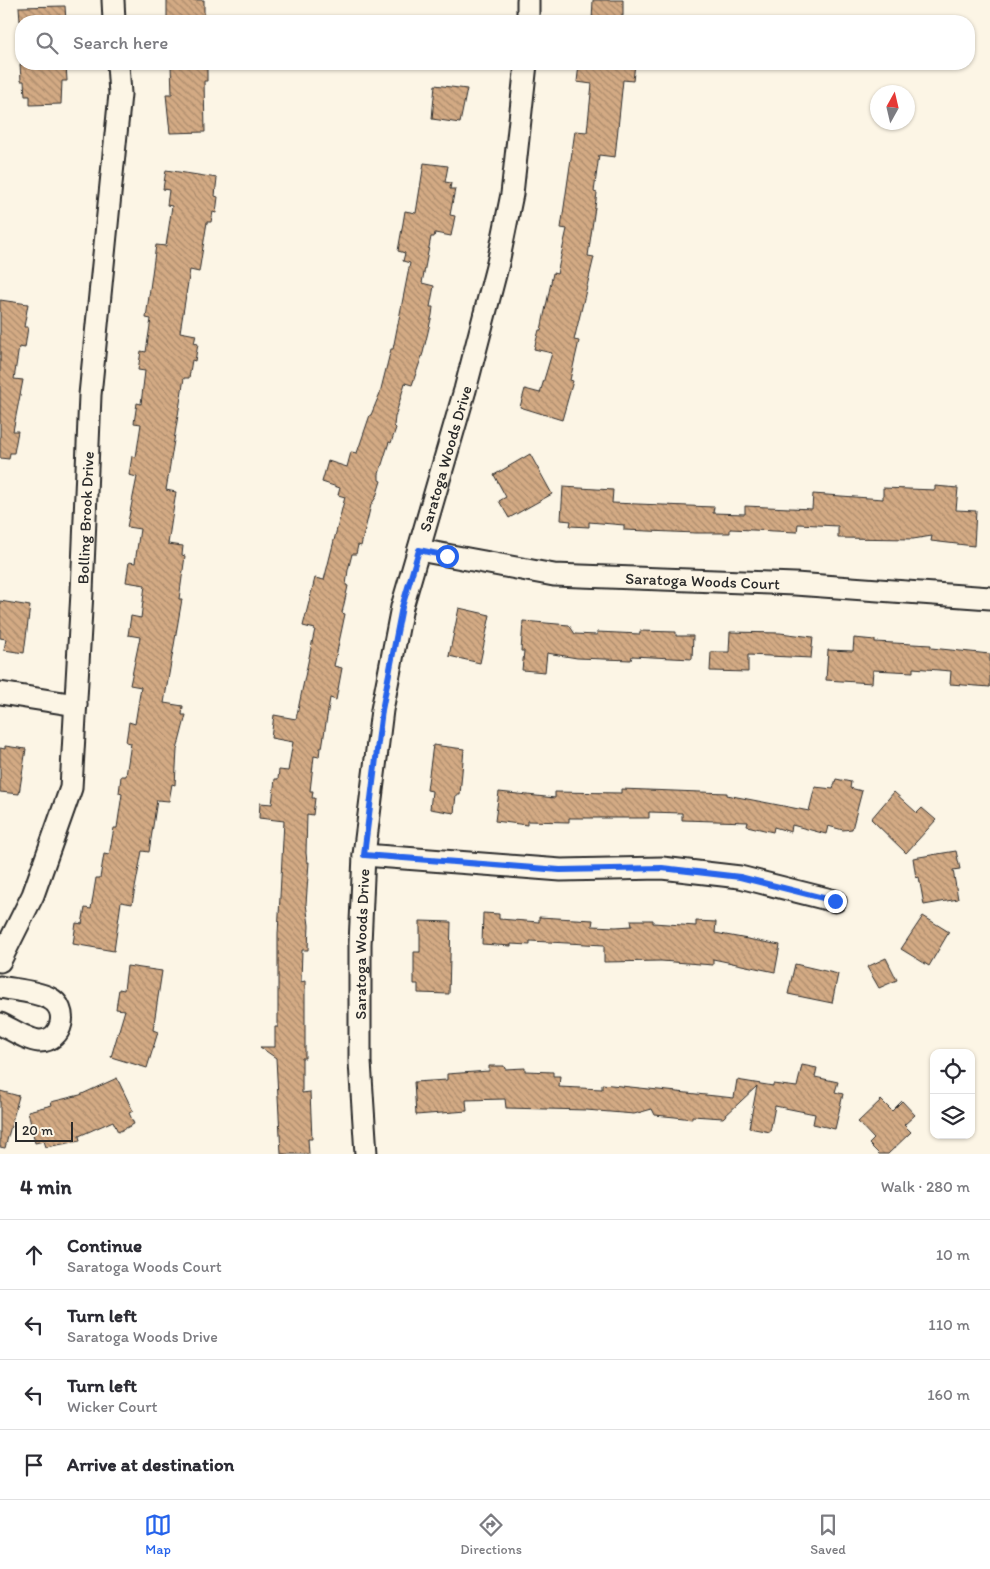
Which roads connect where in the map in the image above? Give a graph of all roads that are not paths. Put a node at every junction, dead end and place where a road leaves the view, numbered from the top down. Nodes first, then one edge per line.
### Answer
1 (113, 0) edge
2 (528, 0) edge
3 (114, 15) edge
4 (528, 15) edge
5 (118, 70) edge
6 (525, 70) edge
7 (419, 550) junction
8 (990, 598) edge
9 (0, 693) edge
10 (76, 705) junction
11 (364, 855) junction
12 (835, 901) dead end
13 (0, 960) edge
14 (0, 987) edge
15 (0, 1024) edge
16 (366, 1154) edge

1 - 3 street
2 - 4 street
5 - 10 street, Bolling Brook Drive
6 - 7 street, Saratoga Woods Drive
7 - 8 street, Saratoga Woods Court
7 - 11 street, Saratoga Woods Drive
9 - 10 street
10 - 13 street, Bolling Brook Drive
11 - 12 street
11 - 16 street, Saratoga Woods Drive
14 - 15 street

